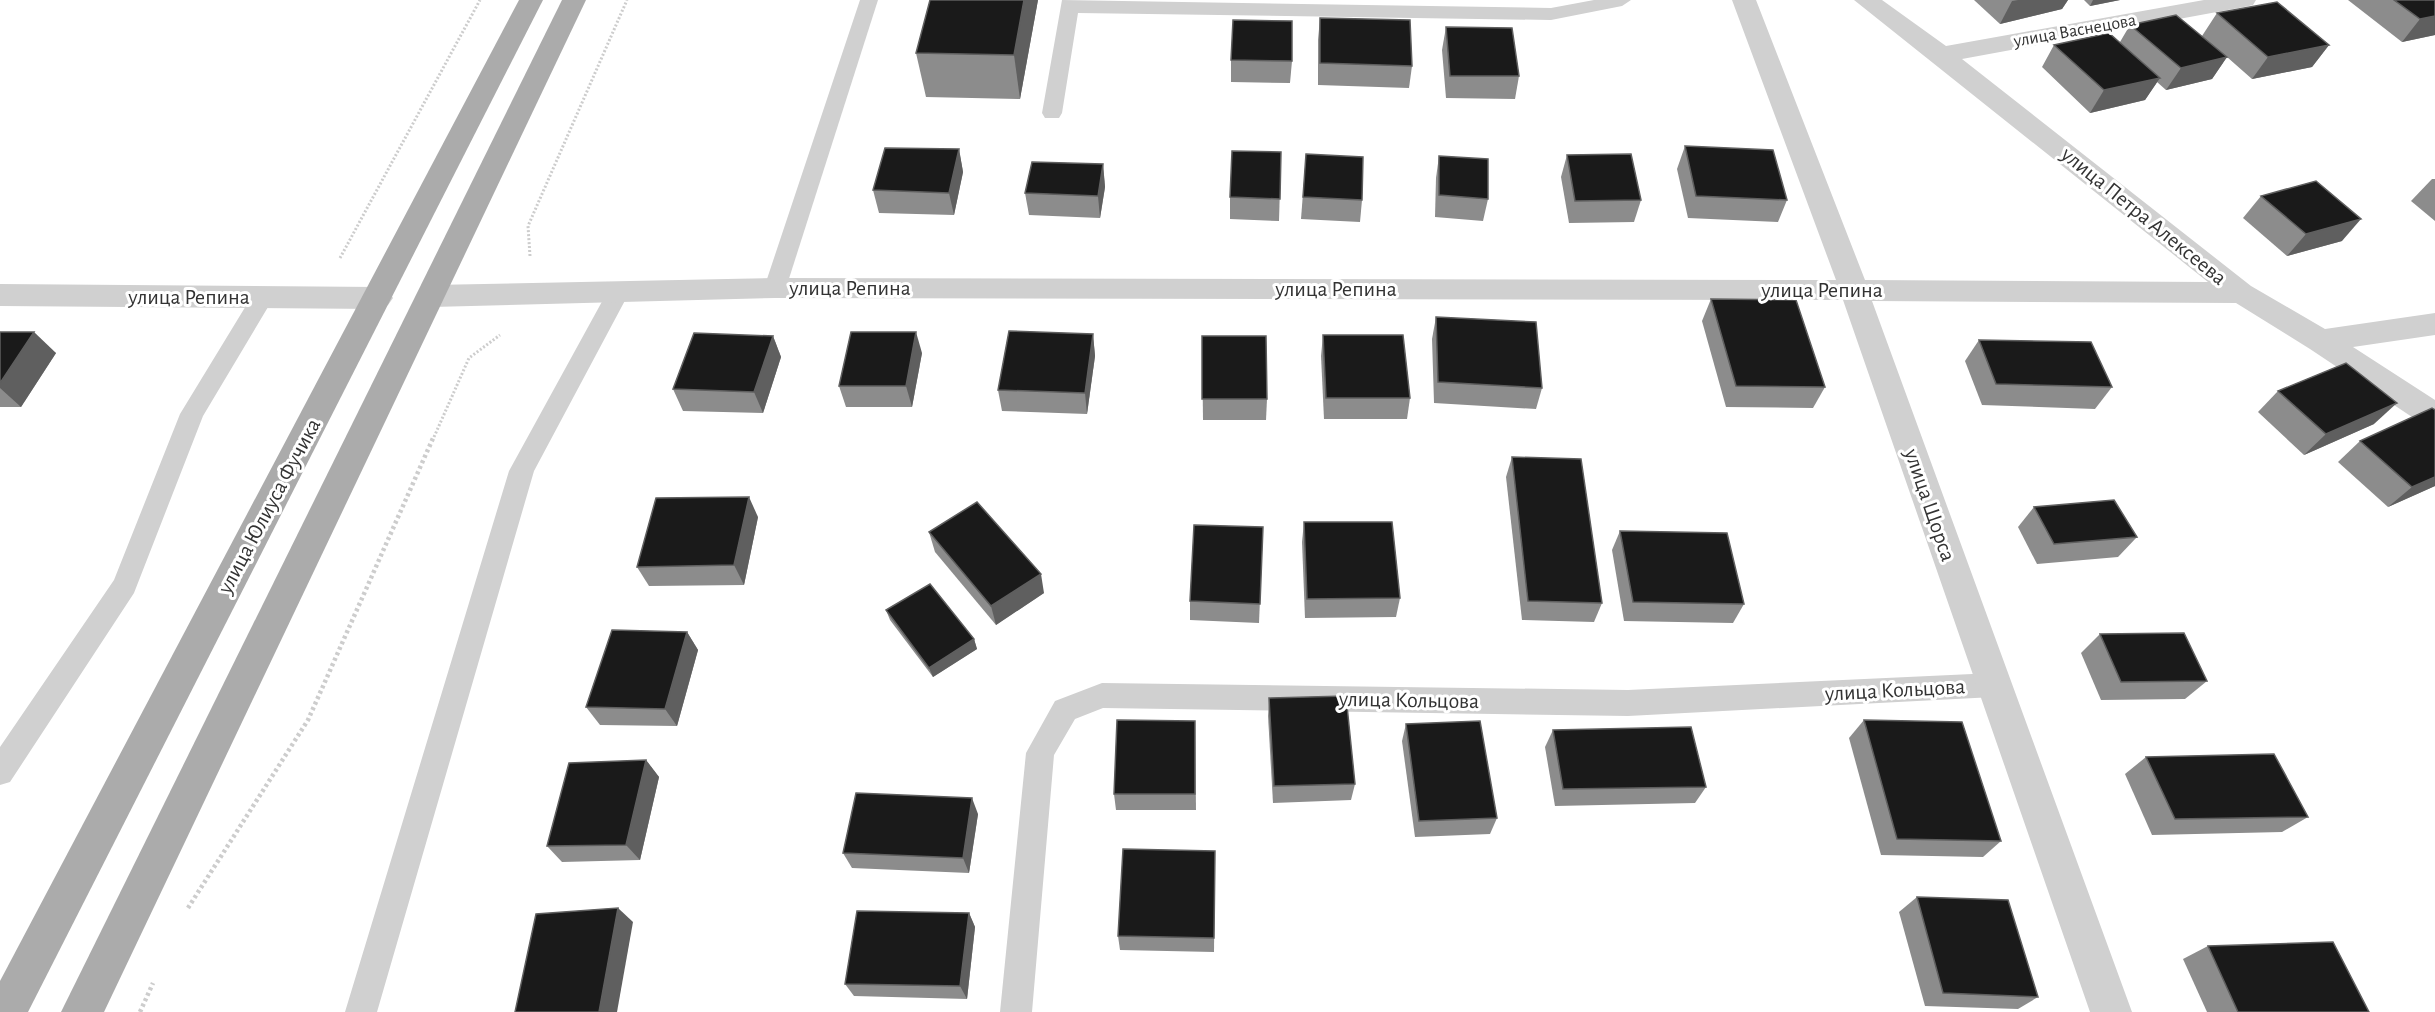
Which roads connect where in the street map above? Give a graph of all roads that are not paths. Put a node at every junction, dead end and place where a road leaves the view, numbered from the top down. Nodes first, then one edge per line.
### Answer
1 (531, 0) edge
2 (574, 0) edge
3 (869, 0) edge
4 (1622, 0) edge
5 (1744, 0) edge
6 (1866, 0) edge
7 (2244, 0) edge
8 (1071, 4) edge
9 (1941, 55) junction
10 (1052, 113) dead end
11 (775, 288) junction
12 (1854, 290) junction
13 (618, 293) junction
14 (2241, 293) junction
15 (0, 295) edge
16 (432, 296) junction
17 (264, 297) junction
18 (378, 298) junction
19 (2435, 324) edge
20 (2321, 341) junction
21 (2435, 416) edge
22 (1994, 685) junction
23 (0, 772) edge
24 (6, 1012) edge
25 (82, 1012) edge
26 (362, 1012) edge
27 (1016, 1012) edge
28 (2111, 1012) edge

1 - 18 main road, улица Юлиуса Фучика
2 - 16 main road
3 - 11 lane
4 - 8 lane
5 - 12 street, улица Щорса
6 - 9 street, улица Петра Алексеева
7 - 9 street, улица Васнецова
8 - 10 lane
9 - 14 street, улица Петра Алексеева
11 - 12 street, улица Репина
11 - 13 street, улица Репина
12 - 14 street, улица Репина
12 - 22 street, улица Щорса
13 - 16 street, улица Репина
13 - 26 lane
14 - 20 street, улица Петра Алексеева
15 - 17 street, улица Репина
16 - 25 main road
17 - 18 street, улица Репина
17 - 23 lane
18 - 24 main road, улица Юлиуса Фучика
19 - 20 street
20 - 21 street, улица Петра Алексеева
22 - 27 lane, улица Кольцова
22 - 28 street, улица Щорса

